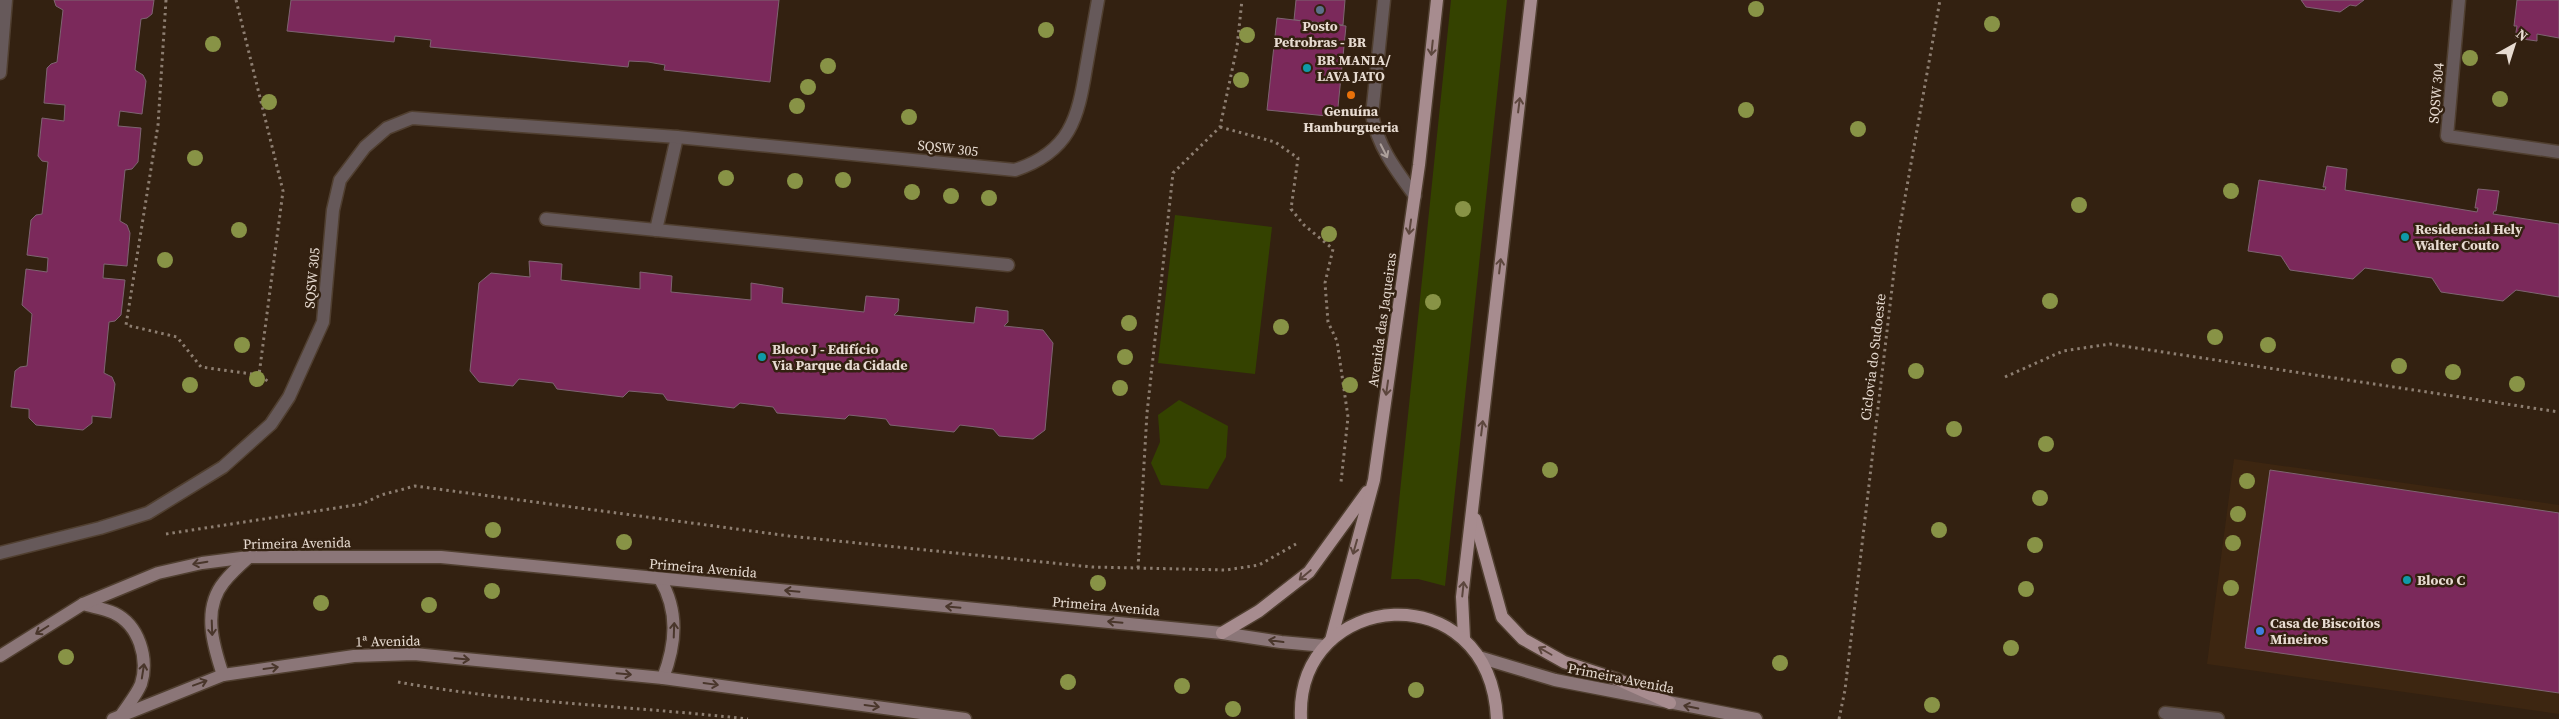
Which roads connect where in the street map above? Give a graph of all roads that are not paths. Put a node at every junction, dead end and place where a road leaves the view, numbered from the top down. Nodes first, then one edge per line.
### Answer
1 (6, 0) edge
2 (1098, 0) edge
3 (1384, 0) edge
4 (1437, 0) edge
5 (1531, 0) edge
6 (2459, 0) edge
7 (0, 72) edge
8 (676, 137) junction
9 (2559, 152) edge
10 (1415, 196) junction
11 (546, 219) dead end
12 (656, 230) junction
13 (1008, 265) dead end
14 (1374, 480) junction
15 (1472, 510) junction
16 (0, 553) edge
17 (248, 557) junction
18 (660, 579) junction
19 (83, 604) junction
20 (1222, 632) junction
21 (1464, 638) junction
22 (1328, 643) junction
23 (0, 656) edge
24 (1482, 658) junction
25 (223, 675) junction
26 (663, 678) junction
27 (1670, 702) junction
28 (2165, 713) dead end
29 (118, 717) edge
30 (965, 719) edge
31 (1301, 719) edge
32 (1498, 719) edge
33 (1756, 719) edge
34 (2218, 719) edge

1 - 7 street
2 - 8 street, SQSW 305
3 -> 10 street
4 -> 10 main road, Avenida das Jaqueiras
15 -> 5 main road
6 - 9 street, SQSW 304
8 - 12 street
8 - 16 street, SQSW 305
10 -> 14 main road, Avenida das Jaqueiras
11 - 12 street
12 - 13 street
14 -> 20 main road
14 -> 22 main road, Avenida das Jaqueiras
21 -> 15 main road
27 -> 15 main road
17 - 18 main road, Primeira Avenida
17 -> 19 main road, Primeira Avenida
17 -> 25 main road
20 -> 18 main road, Primeira Avenida
26 -> 18 main road
19 -> 23 main road
29 -> 19 main road
22 -> 20 main road, Primeira Avenida
21 - 22 main road
21 - 24 main road
22 - 31 main road
24 - 27 main road, Primeira Avenida
24 - 32 main road
25 -> 26 main road, 1ª Avenida
29 -> 25 main road, 1ª Avenida
26 -> 30 main road
33 -> 27 main road, Primeira Avenida
28 - 34 street

